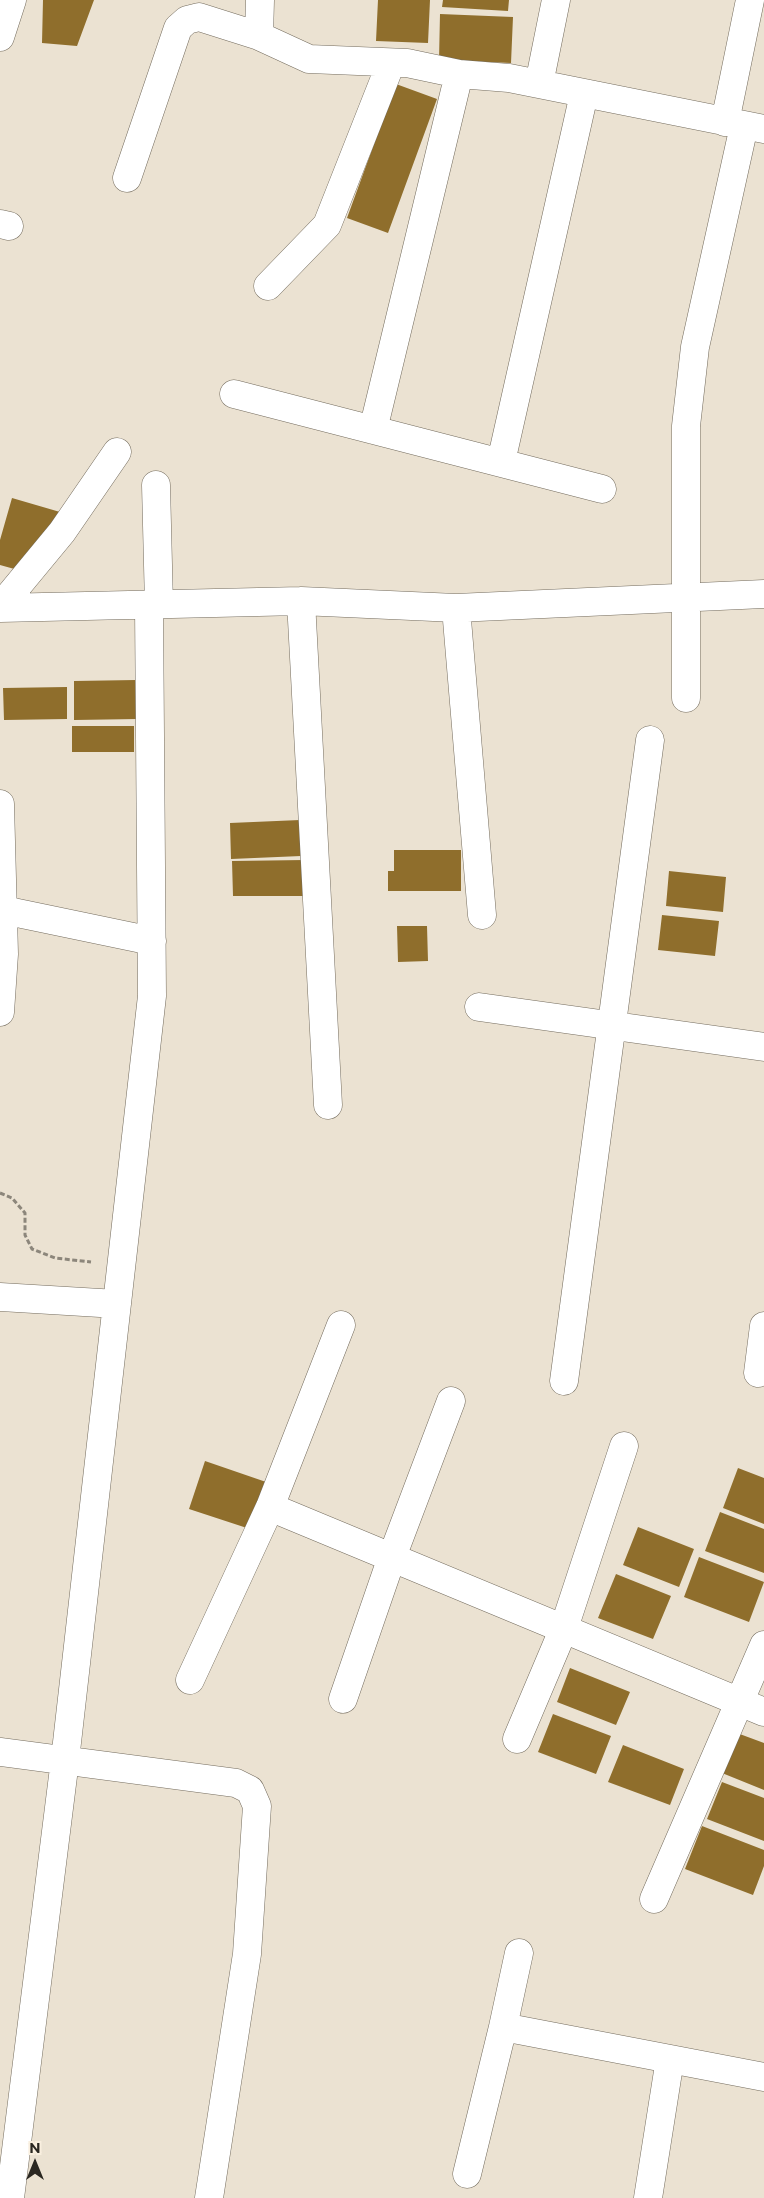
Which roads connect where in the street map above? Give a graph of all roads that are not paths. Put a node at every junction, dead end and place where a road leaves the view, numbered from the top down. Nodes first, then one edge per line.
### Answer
1 (12, 0) edge
2 (260, 0) edge
3 (556, 0) edge
4 (750, 0) edge
5 (259, 36) junction
6 (0, 37) edge
7 (391, 63) junction
8 (459, 74) junction
9 (539, 84) junction
10 (584, 94) junction
11 (744, 126) edge
12 (127, 178) dead end
13 (268, 286) dead end
14 (234, 394) dead end
15 (373, 430) junction
16 (116, 452) dead end
17 (501, 462) junction
18 (156, 484) dead end
19 (602, 489) dead end
20 (764, 594) edge
21 (685, 597) junction
22 (301, 601) junction
23 (154, 606) junction
24 (0, 607) edge
25 (456, 608) junction
26 (686, 698) dead end
27 (650, 740) dead end
28 (0, 804) edge
29 (3, 910) junction
30 (482, 914) dead end
31 (152, 941) junction
32 (478, 1007) dead end
33 (0, 1012) edge
34 (613, 1025) junction
35 (764, 1047) edge
36 (328, 1105) dead end
37 (0, 1297) edge
38 (117, 1304) junction
39 (341, 1325) dead end
40 (764, 1326) edge
41 (758, 1373) dead end
42 (564, 1381) dead end
43 (451, 1401) dead end
44 (624, 1446) dead end
45 (270, 1507) junction
46 (392, 1557) junction
47 (564, 1628) junction
48 (764, 1645) edge
49 (190, 1680) dead end
50 (343, 1699) dead end
51 (752, 1707) edge
52 (517, 1739) dead end
53 (0, 1752) edge
54 (65, 1760) junction
55 (654, 1899) dead end
56 (519, 1952) dead end
57 (503, 2027) junction
58 (670, 2059) junction
59 (764, 2077) edge
60 (467, 2174) dead end
61 (10, 2198) edge
62 (209, 2198) edge
63 (648, 2198) edge

1 - 6 street
2 - 5 street
3 - 9 street
4 - 11 street
5 - 7 street
5 - 12 street
7 - 8 street
7 - 13 street
8 - 9 street
8 - 15 street
9 - 10 street
10 - 11 street
10 - 17 street
11 - 21 street
14 - 15 street
15 - 17 street
16 - 24 street
17 - 19 street
18 - 23 street
20 - 21 street
21 - 25 street
21 - 26 street
22 - 23 street
22 - 25 street
22 - 36 street
23 - 24 street
23 - 31 street
25 - 30 street
27 - 34 street
28 - 29 street
29 - 31 street
29 - 33 street
31 - 38 street
32 - 34 street
34 - 35 street
34 - 42 street
37 - 38 street
38 - 54 street
39 - 45 street
40 - 41 street
43 - 46 street
44 - 47 street
45 - 46 street
45 - 49 street
46 - 47 street
46 - 50 street
47 - 51 street
47 - 52 street
48 - 51 street
51 - 55 street
53 - 54 street
54 - 61 street
54 - 62 street
56 - 57 street
57 - 58 street
57 - 60 street
58 - 59 street
58 - 63 street

